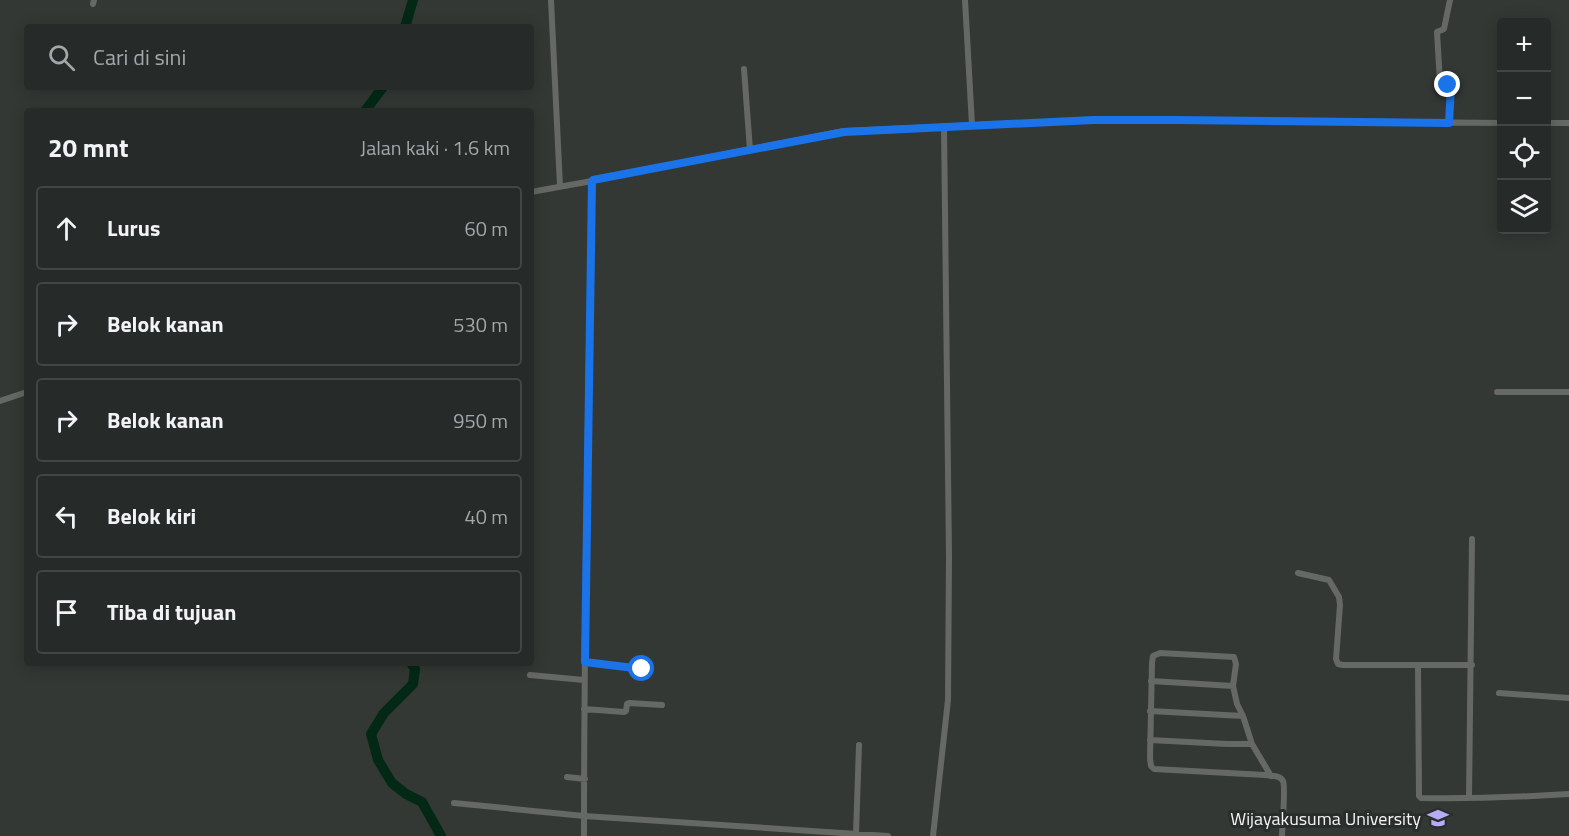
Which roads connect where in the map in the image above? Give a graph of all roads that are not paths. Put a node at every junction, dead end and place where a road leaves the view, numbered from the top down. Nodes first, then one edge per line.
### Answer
1 (550, 0) edge
2 (965, 0) edge
3 (1450, 0) edge
4 (744, 69) dead end
5 (1449, 123) junction
6 (1497, 123) edge
7 (1551, 123) edge
8 (1569, 123) edge
9 (972, 125) junction
10 (944, 126) junction
11 (750, 150) junction
12 (592, 181) junction
13 (560, 186) junction
14 (534, 191) edge
15 (1497, 392) dead end
16 (1569, 392) edge
17 (24, 393) edge
18 (0, 401) edge
19 (1472, 539) dead end
20 (1298, 573) dead end
21 (585, 662) junction
22 (1418, 665) junction
23 (1472, 665) junction
24 (642, 669) dead end
25 (530, 675) dead end
26 (584, 680) junction
27 (1151, 681) junction
28 (1233, 686) junction
29 (1499, 693) dead end
30 (1569, 699) edge
31 (662, 705) dead end
32 (584, 709) junction
33 (1150, 711) junction
34 (1243, 716) junction
35 (1150, 740) junction
36 (1252, 744) junction
37 (859, 745) dead end
38 (1271, 776) junction
39 (567, 777) dead end
40 (585, 779) junction
41 (1569, 794) edge
42 (1469, 798) junction
43 (454, 803) dead end
44 (584, 816) junction
45 (815, 834) edge
46 (858, 835) edge
47 (584, 836) edge
48 (888, 836) edge
49 (933, 836) edge
50 (1282, 836) edge

1 - 13 street
2 - 9 street
3 - 5 street
4 - 11 street
5 - 6 street
5 - 9 street
7 - 8 street
9 - 10 street
10 - 11 street
10 - 49 street
11 - 12 street
12 - 13 street
12 - 21 street
13 - 14 street
15 - 16 street
17 - 18 street
19 - 23 street
20 - 22 street
21 - 24 street
21 - 26 street
22 - 23 street
22 - 42 street
23 - 42 street
25 - 26 street
26 - 32 street
27 - 28 street
27 - 28 street
27 - 33 street
28 - 34 street
29 - 30 street
31 - 32 street
32 - 40 street
33 - 34 street
33 - 35 street
34 - 36 street
35 - 36 street
35 - 38 street
36 - 38 street
37 - 46 street
38 - 50 street
39 - 40 street
40 - 44 street
41 - 42 street
43 - 44 street
44 - 45 street
44 - 47 street
45 - 46 street
46 - 48 street

